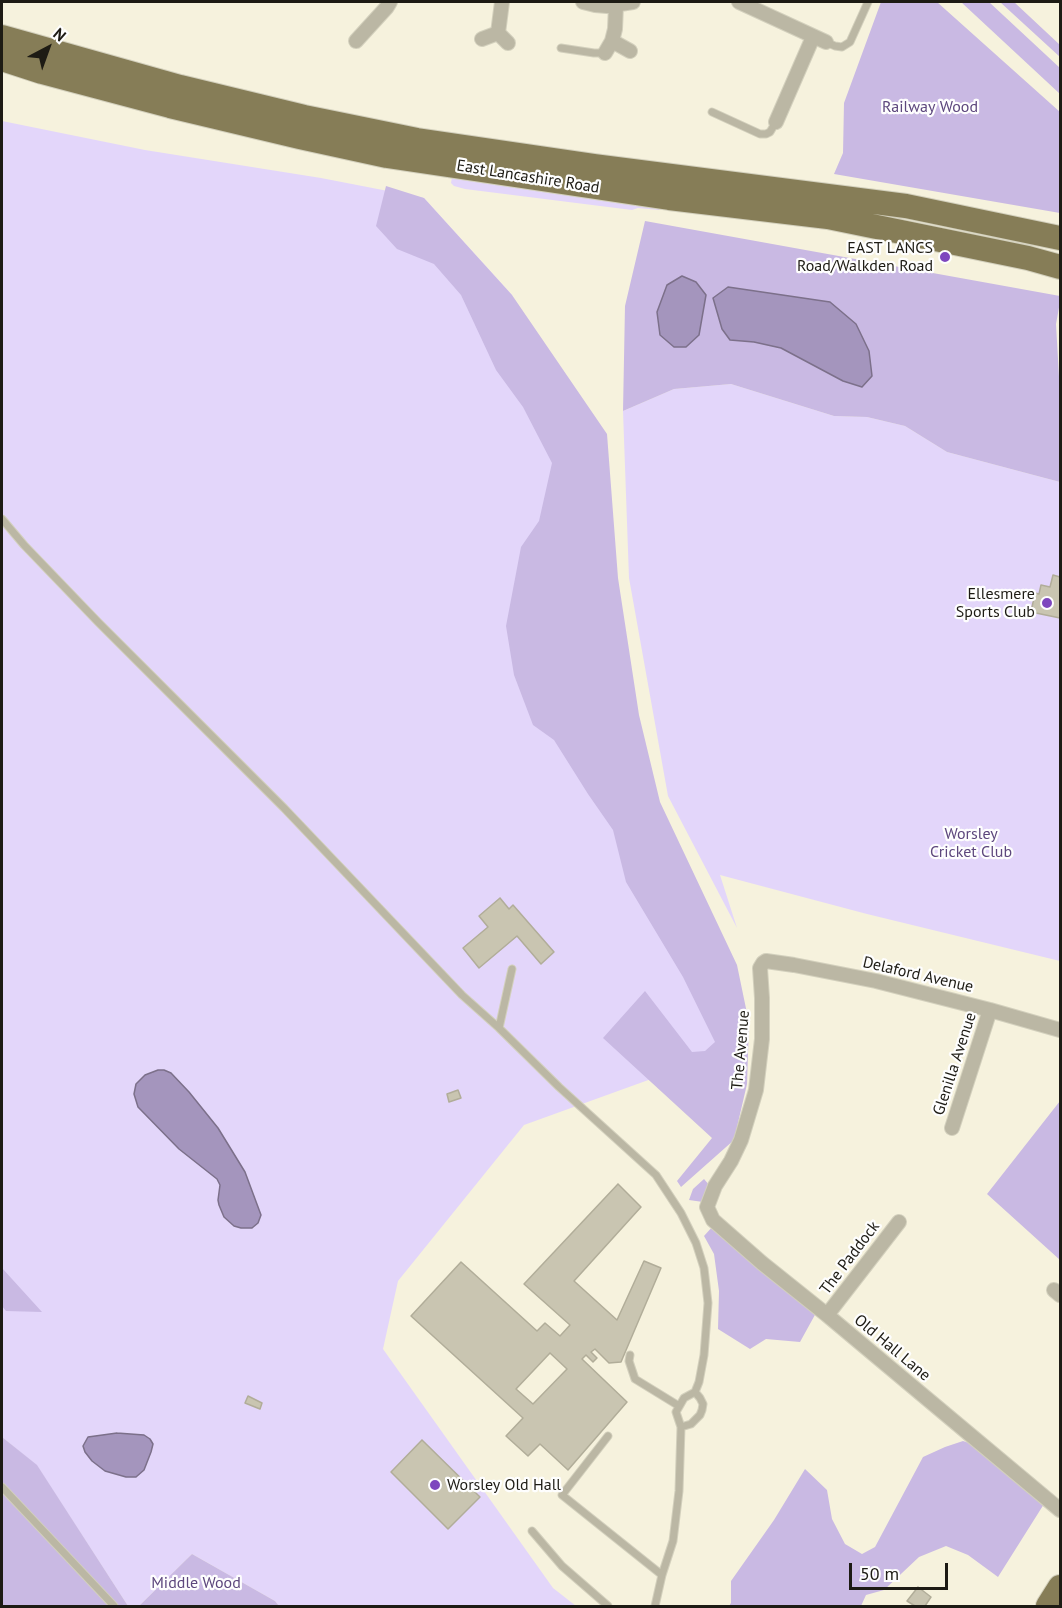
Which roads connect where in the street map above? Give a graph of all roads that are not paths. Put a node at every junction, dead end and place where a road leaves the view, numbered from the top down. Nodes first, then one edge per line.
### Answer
1 (390, 2) edge
2 (502, 2) edge
3 (583, 2) edge
4 (633, 2) edge
5 (738, 2) edge
6 (868, 2) edge
7 (616, 5) junction
8 (498, 33) junction
9 (2, 37) edge
10 (482, 39) dead end
11 (819, 40) junction
12 (356, 41) dead end
13 (508, 43) dead end
14 (609, 47) junction
15 (561, 48) dead end
16 (630, 51) dead end
17 (2, 59) edge
18 (712, 112) dead end
19 (776, 122) joint
20 (949, 215) junction
21 (1060, 238) edge
22 (1060, 251) edge
23 (1060, 267) edge
24 (2, 519) edge
25 (766, 961) joint
26 (512, 969) dead end
27 (990, 1010) junction
28 (499, 1028) junction
29 (1060, 1030) edge
30 (952, 1128) dead end
31 (707, 1207) joint
32 (899, 1222) dead end
33 (828, 1315) junction
34 (630, 1355) dead end
35 (695, 1392) junction
36 (679, 1406) junction
37 (681, 1427) junction
38 (608, 1436) dead end
39 (2, 1487) edge
40 (1060, 1510) edge
41 (532, 1531) dead end
42 (662, 1575) junction
43 (1060, 1587) edge
44 (114, 1606) edge
45 (608, 1606) edge
46 (655, 1606) edge
47 (1048, 1606) edge

1 - 12 street
2 - 8 street
3 - 7 street
4 - 7 street
5 - 11 street
6 - 11 lane
7 - 14 street
8 - 10 street
8 - 13 street
9 - 20 highway, East Lancashire Road
11 - 19 street
14 - 15 lane
14 - 16 street
17 - 23 highway, East Lancashire Road
18 - 19 lane
20 - 21 highway, East Lancashire Road
20 - 22 highway
24 - 28 lane
25 - 27 street, Delaford Avenue
25 - 31 street, The Avenue
26 - 28 lane
27 - 29 street, Delaford Avenue
27 - 30 street, Glenilla Avenue
28 - 35 lane
31 - 33 street, Old Hall Lane
32 - 33 street, The Paddock
33 - 40 street, Old Hall Lane
34 - 36 lane
35 - 36 lane
35 - 37 lane
36 - 37 lane
37 - 42 lane
38 - 42 lane
39 - 44 lane
41 - 45 lane
42 - 46 lane
43 - 47 highway

